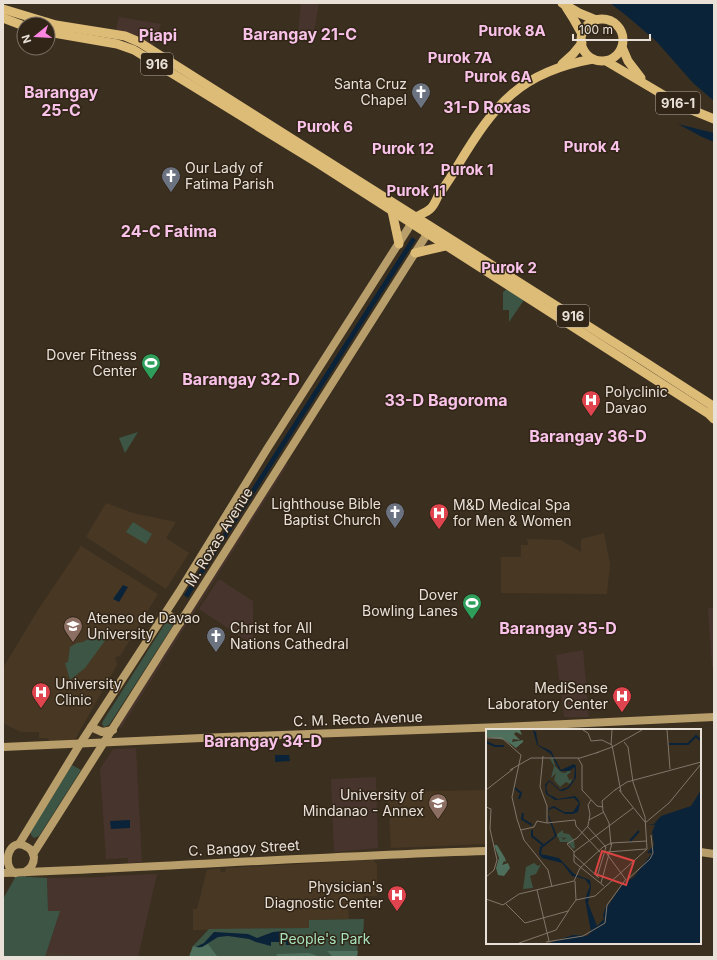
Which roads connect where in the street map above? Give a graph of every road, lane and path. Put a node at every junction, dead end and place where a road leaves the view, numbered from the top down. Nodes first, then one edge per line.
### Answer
1 (562, 3) edge
2 (3, 9) edge
3 (3, 18) edge
4 (596, 20) junction
5 (16, 23) edge
6 (56, 33) edge
7 (582, 38) junction
8 (622, 47) junction
9 (593, 59) junction
10 (606, 61) junction
11 (558, 67) junction
12 (644, 83) junction
13 (714, 119) edge
14 (430, 209) junction
15 (392, 211) junction
16 (414, 220) junction
17 (429, 230) junction
18 (398, 244) junction
19 (446, 246) junction
20 (415, 253) junction
21 (714, 408) edge
22 (714, 419) edge
23 (166, 613) junction
24 (180, 623) junction
25 (714, 718) edge
26 (91, 727) junction
27 (113, 730) junction
28 (105, 743) junction
29 (80, 744) junction
30 (3, 747) edge
31 (20, 844) junction
32 (5, 849) edge
33 (486, 851) edge
34 (701, 852) edge
35 (33, 854) junction
36 (714, 854) edge
37 (4, 862) edge
38 (25, 872) junction
39 (3, 873) edge
40 (15, 873) junction

1 - 4 main road, 916-1
1 - 7 main road, 916-1
2 - 16 main road, 916
3 - 5 main road
4 - 7 main road
4 - 8 main road, 916-1
6 - 15 main road, 916
7 - 9 main road, 916-1
7 - 11 main road
8 - 10 main road
8 - 12 main road, 916-1
9 - 10 main road, 916-1
9 - 11 main road
10 - 12 main road, 916-1
11 - 14 main road
12 - 13 main road, 916-1
14 - 16 main road
14 - 17 main road
15 - 16 main road, 916
15 - 18 main road
16 - 17 main road, 916
16 - 18 main road, M. Roxas Avenue
17 - 19 main road, 916
17 - 20 main road, M. Roxas Avenue
17 - 21 main road, 916
18 - 23 main road, M. Roxas Avenue
19 - 20 main road
19 - 22 main road, 916
20 - 24 main road, M. Roxas Avenue
23 - 24 main road
23 - 26 main road, M. Roxas Avenue
24 - 27 main road, M. Roxas Avenue
25 - 28 main road, C. M. Recto Avenue
26 - 27 main road
26 - 29 main road, M. Roxas Avenue
27 - 28 main road, M. Roxas Avenue
28 - 29 main road, C. M. Recto Avenue
28 - 35 main road, M. Roxas Avenue
29 - 30 main road, C. M. Recto Avenue
29 - 31 main road, M. Roxas Avenue
31 - 32 main road
31 - 35 main road
32 - 37 main road
33 - 38 main road, C. Bangoy Street
34 - 36 main road
35 - 38 main road
37 - 40 main road
38 - 40 main road, C. Bangoy Street
39 - 40 main road, C. Bangoy Street

